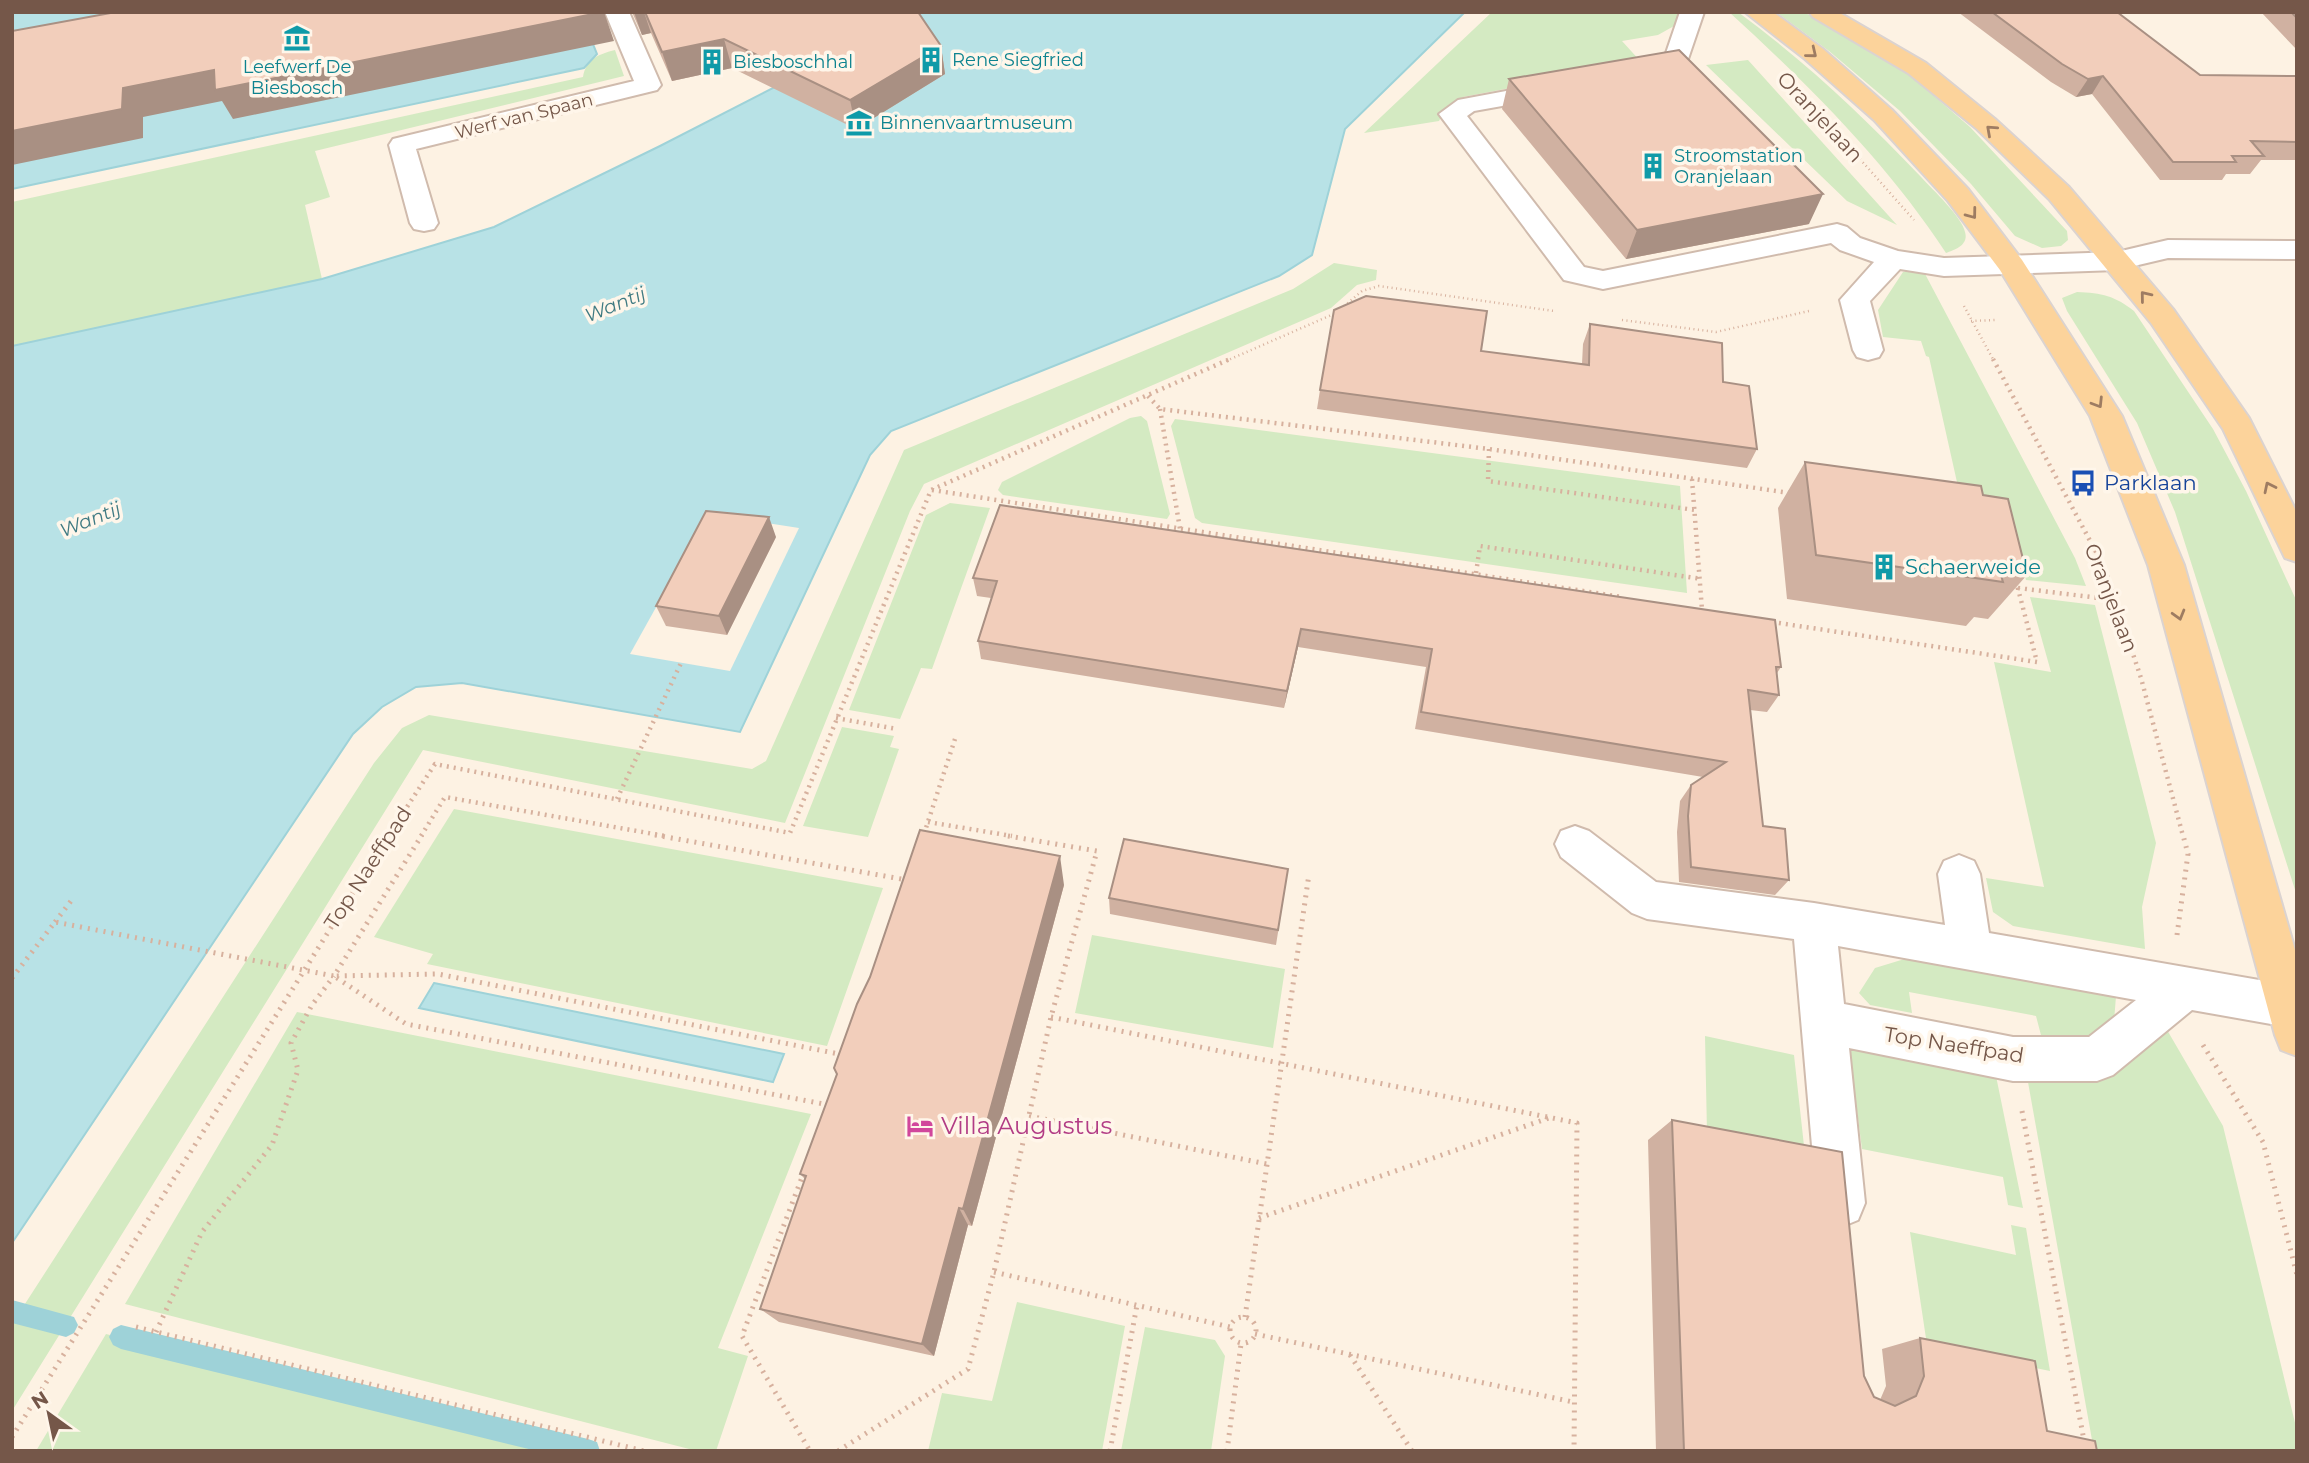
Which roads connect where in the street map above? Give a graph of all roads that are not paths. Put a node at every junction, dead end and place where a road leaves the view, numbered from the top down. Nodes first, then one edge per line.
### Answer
1 (617, 12) edge
2 (1692, 12) edge
3 (1757, 12) edge
4 (1821, 12) edge
5 (1584, 85) edge
6 (1714, 108) edge
7 (1818, 214) edge
8 (424, 223) dead end
9 (1837, 233) junction
10 (2297, 250) edge
11 (1893, 259) junction
12 (2117, 261) junction
13 (2012, 266) junction
14 (1868, 350) dead end
15 (2297, 549) edge
16 (1576, 844) dead end
17 (1959, 874) dead end
18 (1814, 922) junction
19 (1970, 947) junction
20 (2186, 987) junction
21 (2292, 1020) edge
22 (1825, 1023) junction
23 (1844, 1238) edge

1 - 8 street, Werf van Spaan
2 - 6 street
3 -> 13 main road, Oranjelaan
12 -> 4 main road
5 - 9 street
7 - 9 street
9 - 11 street
10 - 12 street
11 - 13 street
11 - 14 street
12 - 13 street
15 -> 12 main road
13 -> 21 main road, Oranjelaan
16 - 18 street
17 - 19 street
18 - 19 street
18 - 22 street
19 - 20 street
20 - 21 street
20 - 22 street, Top Naeffpad
22 - 23 street

